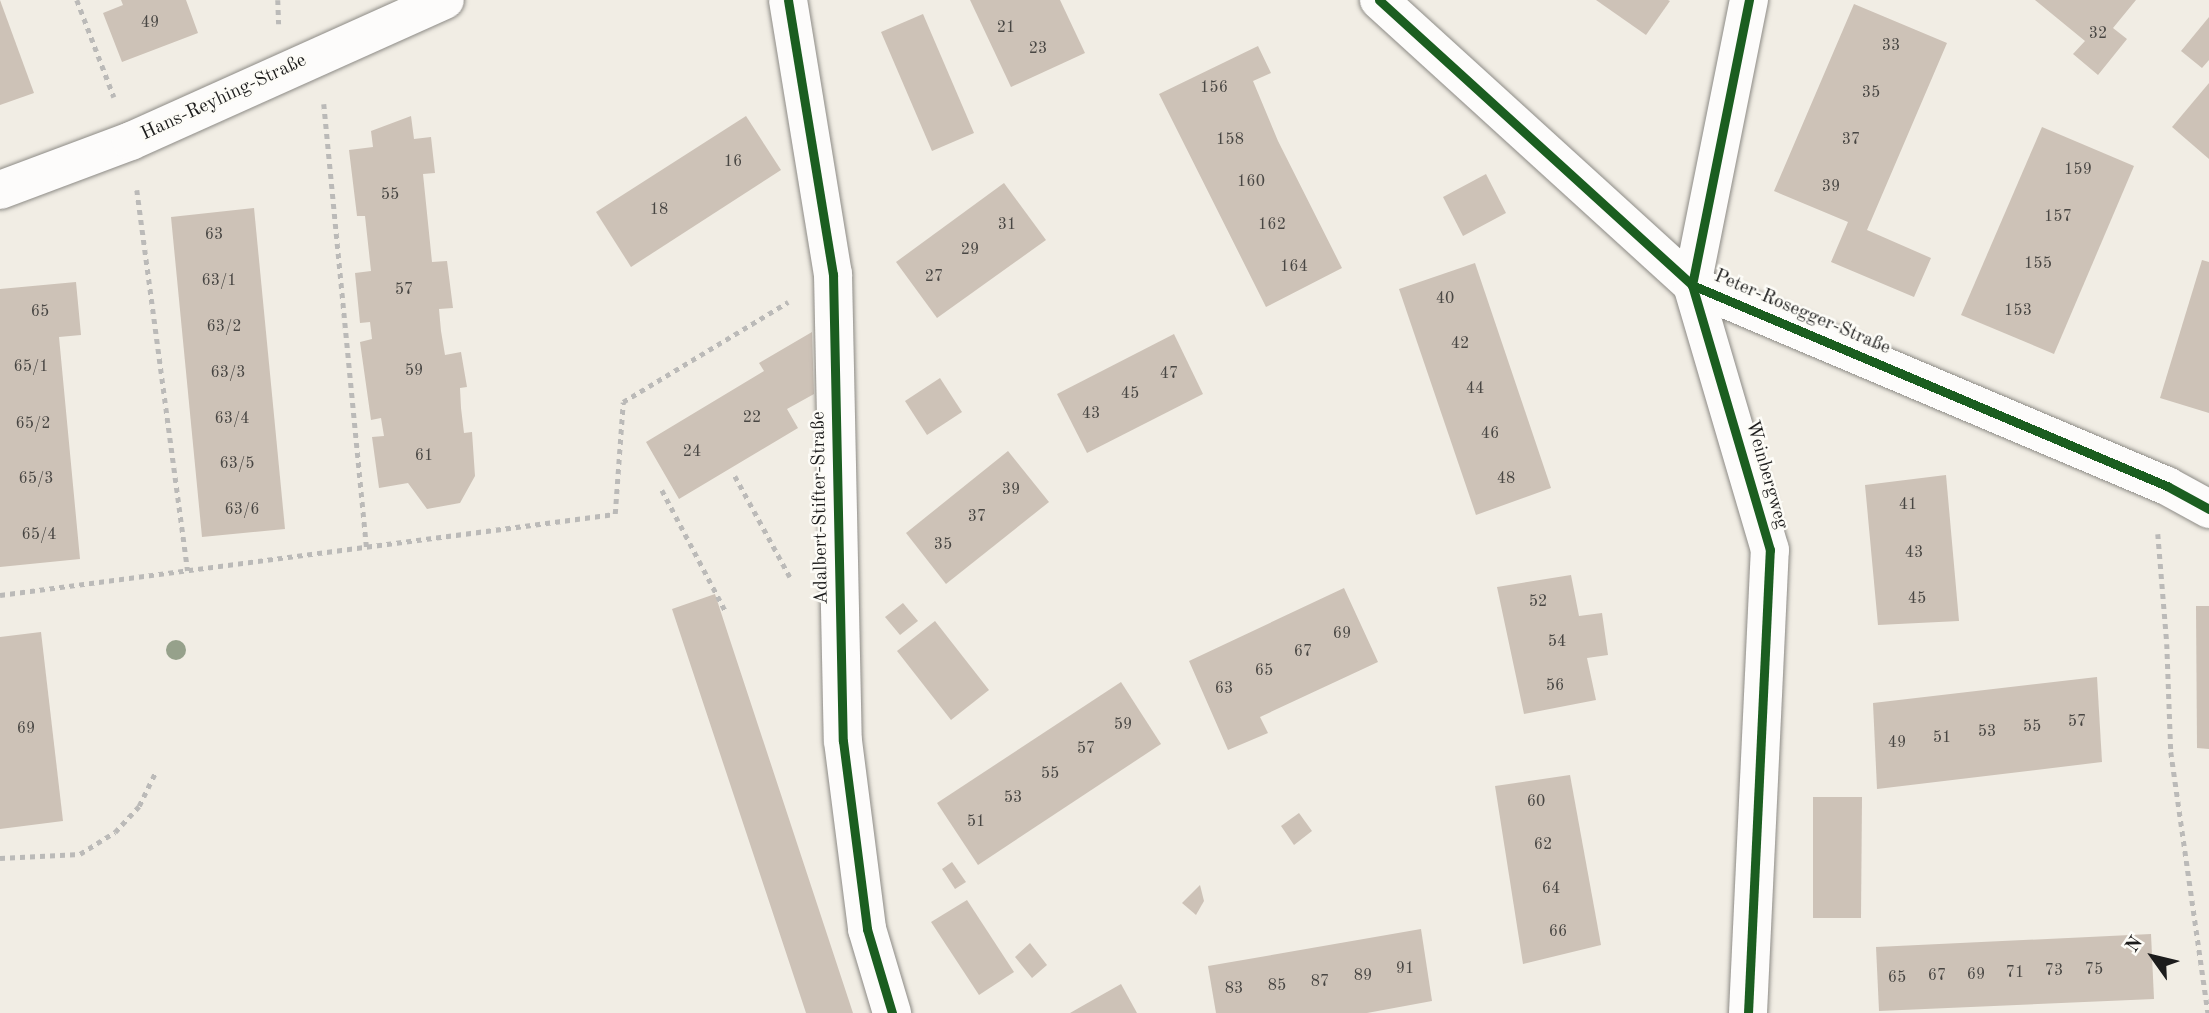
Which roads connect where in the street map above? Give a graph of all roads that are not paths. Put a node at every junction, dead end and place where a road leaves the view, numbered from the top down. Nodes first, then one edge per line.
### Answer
1 (445, 0) edge
2 (788, 0) edge
3 (1379, 0) edge
4 (1749, 0) edge
5 (0, 190) edge
6 (1692, 285) junction
7 (2209, 509) edge
8 (892, 1013) edge
9 (1748, 1013) edge

1 - 5 street, Hans-Reyhing-Straße
2 - 8 street, Adalbert-Stifter-Straße
3 - 6 street, Peter-Rosegger-Straße
4 - 6 street, Weinbergweg
6 - 7 street, Peter-Rosegger-Straße
6 - 9 street, Weinbergweg

